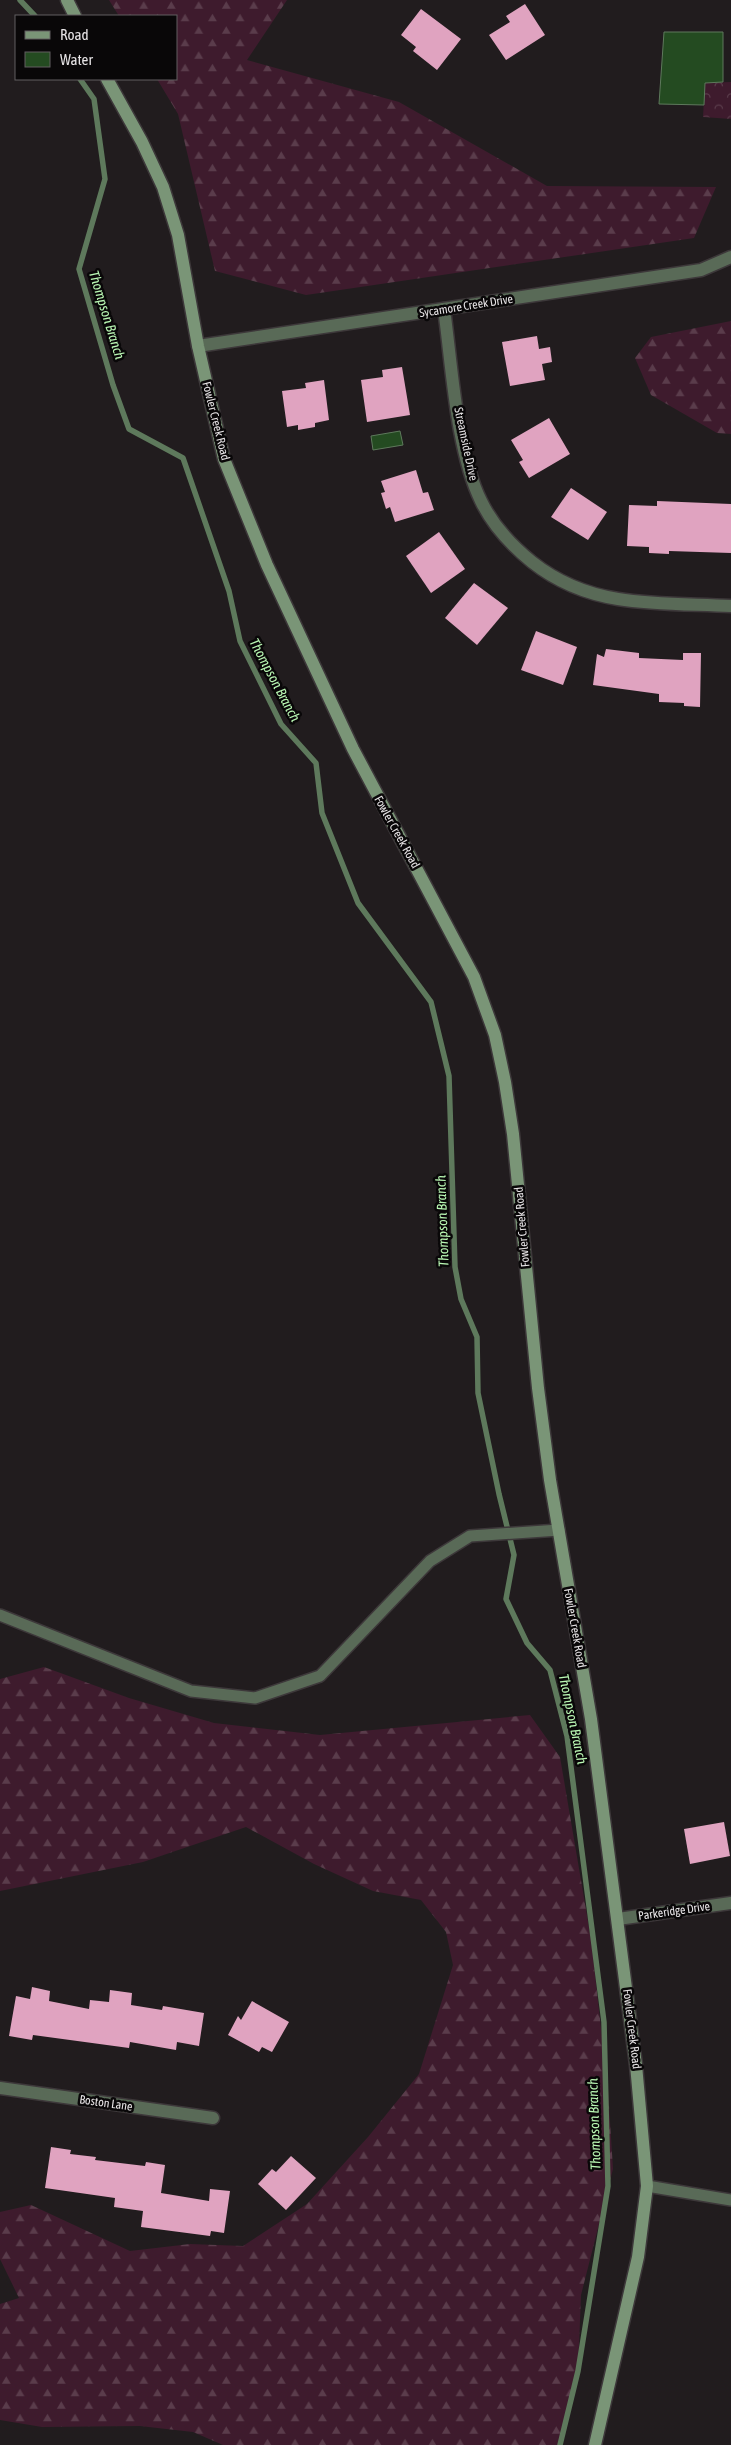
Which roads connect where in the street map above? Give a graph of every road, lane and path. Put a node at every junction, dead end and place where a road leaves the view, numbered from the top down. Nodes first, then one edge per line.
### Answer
1 (67, 0) edge
2 (74, 15) edge
3 (108, 80) edge
4 (731, 258) edge
5 (444, 309) junction
6 (198, 346) junction
7 (731, 606) edge
8 (559, 1530) junction
9 (0, 1615) edge
10 (731, 1903) edge
11 (618, 1919) junction
12 (0, 2088) edge
13 (213, 2118) dead end
14 (647, 2186) junction
15 (731, 2200) edge
16 (595, 2445) edge

1 - 2 main road
3 - 6 main road, Fowler Creek Road
4 - 5 street, Sycamore Creek Drive
5 - 6 street, Sycamore Creek Drive
5 - 7 street, Streamside Drive
6 - 8 main road, Fowler Creek Road
8 - 9 lane
8 - 11 main road, Fowler Creek Road
10 - 11 street, Parkeridge Drive
11 - 14 main road, Fowler Creek Road
12 - 13 street, Boston Lane
14 - 15 lane
14 - 16 main road, Fowler Creek Road

